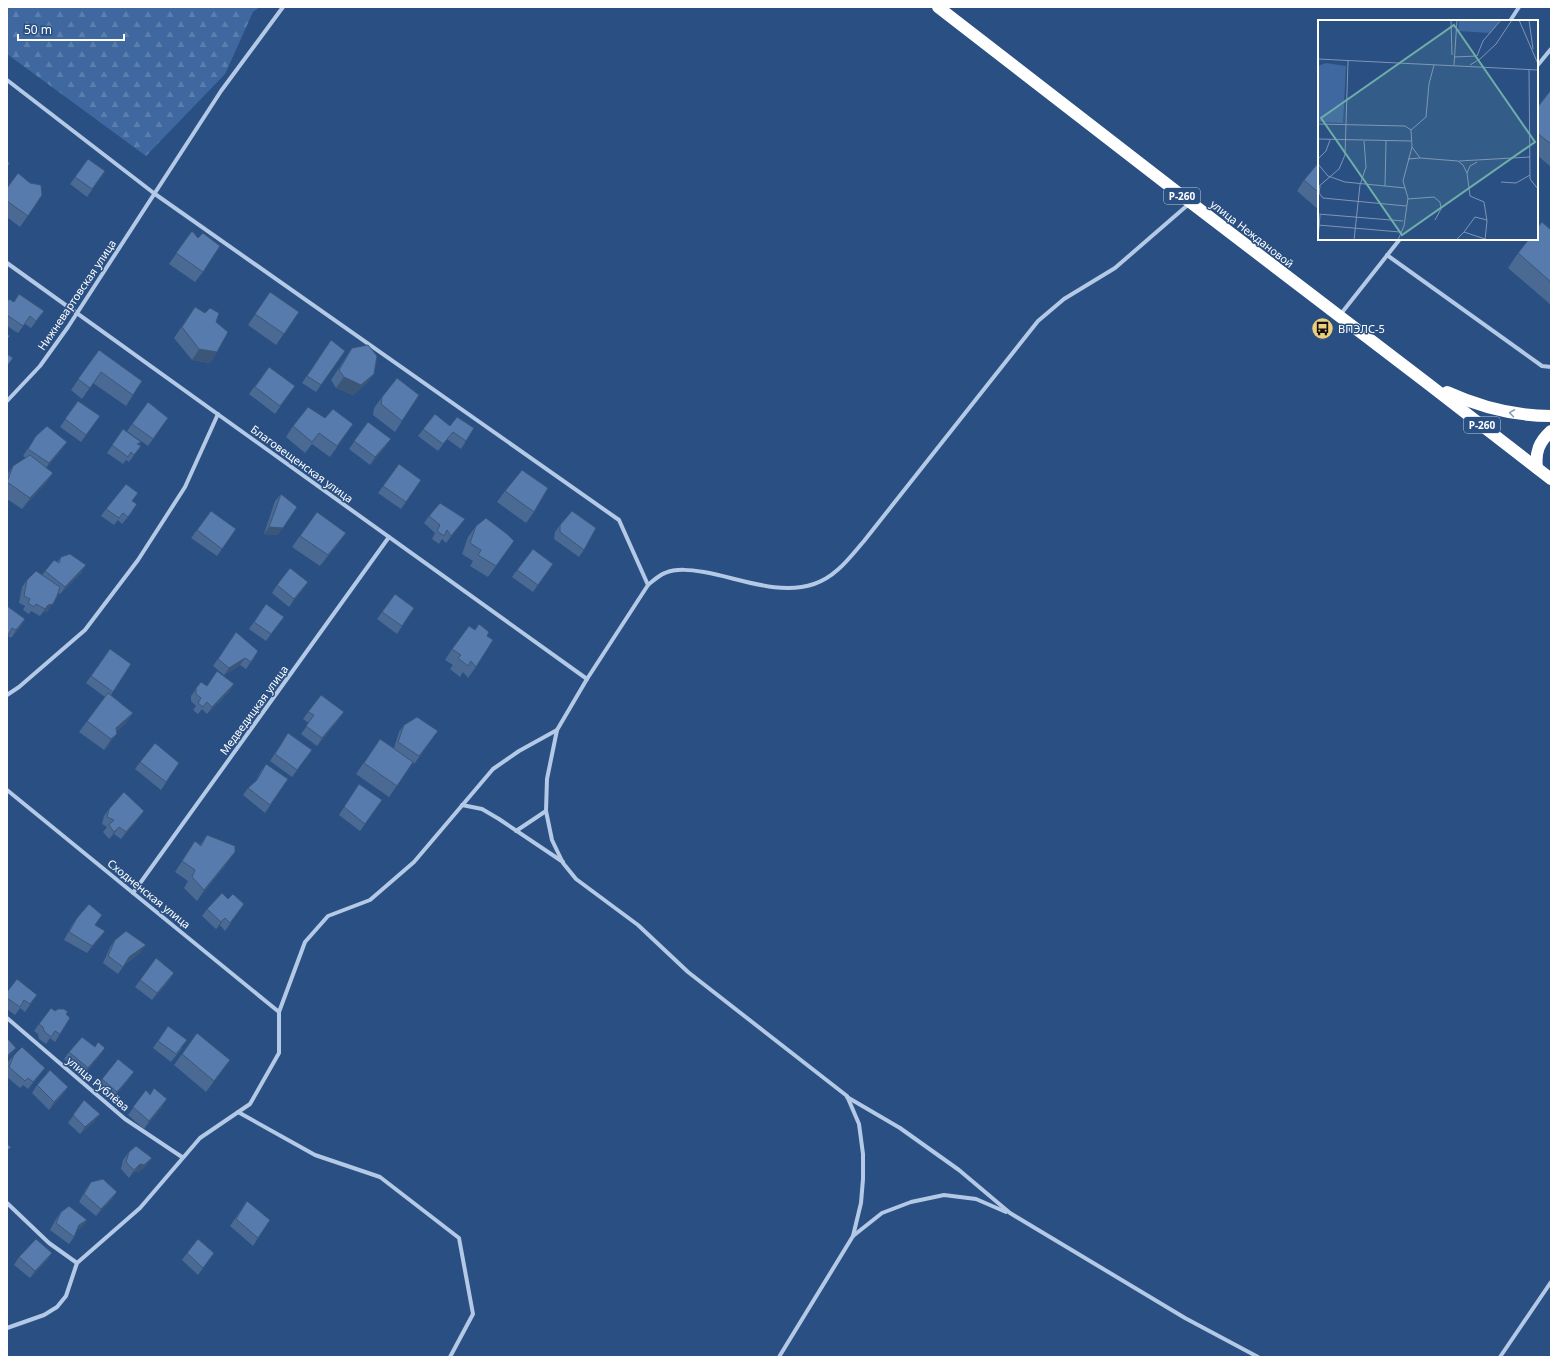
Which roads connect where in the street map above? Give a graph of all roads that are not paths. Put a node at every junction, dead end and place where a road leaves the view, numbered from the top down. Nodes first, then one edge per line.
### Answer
1 (283, 7) edge
2 (938, 7) edge
3 (1518, 7) edge
4 (1511, 20) edge
5 (1551, 49) edge
6 (1538, 65) edge
7 (7, 80) edge
8 (156, 194) junction
9 (1190, 202) junction
10 (1399, 240) edge
11 (1387, 255) junction
12 (7, 263) edge
13 (77, 313) junction
14 (1339, 317) junction
15 (1551, 367) edge
16 (1427, 383) junction
17 (7, 401) edge
18 (218, 414) junction
19 (1551, 416) edge
20 (1551, 431) edge
21 (1537, 468) junction
22 (1551, 479) edge
23 (389, 538) junction
24 (648, 585) junction
25 (587, 679) junction
26 (7, 695) edge
27 (557, 730) junction
28 (7, 790) edge
29 (462, 805) junction
30 (546, 811) junction
31 (516, 831) junction
32 (563, 862) junction
33 (133, 892) junction
34 (280, 1012) junction
35 (7, 1018) edge
36 (847, 1096) junction
37 (238, 1112) junction
38 (182, 1157) junction
39 (7, 1203) edge
40 (1010, 1213) junction
41 (853, 1236) junction
42 (77, 1263) junction
43 (1551, 1282) edge
44 (7, 1328) edge
45 (450, 1357) edge
46 (779, 1357) edge
47 (1258, 1357) edge
48 (1500, 1357) edge

1 - 8 street, Нижневартовская улица
2 - 9 highway, улица Неждановой / Р-260
3 - 4 street
5 - 6 street
7 - 8 street
8 - 13 street, Нижневартовская улица
8 - 24 street
9 - 14 highway, улица Неждановой / Р-260
9 - 24 street
10 - 11 street
11 - 14 street
11 - 15 street
12 - 13 street, Благовещенская улица
13 - 17 street, Нижневартовская улица
13 - 18 street, Благовещенская улица
14 - 16 highway, улица Неждановой / Р-260
19 -> 16 highway
16 - 21 highway, улица Неждановой / Р-260
18 - 23 street, Благовещенская улица
18 - 26 street
20 - 21 highway
21 - 22 highway, улица Неждановой / Р-260
23 - 25 street, Благовещенская улица
23 - 33 street, Медведицкая улица
24 - 25 street
25 - 27 street
27 - 29 street
27 - 30 street
28 - 33 street, Сходненская улица
29 - 31 street
29 - 34 street
30 - 31 street
30 - 32 street
31 - 32 street
32 - 36 street
33 - 34 street, Сходненская улица
34 - 37 street
35 - 38 street, улица Рублёва
36 - 40 street
36 - 41 street
37 - 38 street
37 - 45 street
38 - 42 street
39 - 42 street
40 - 41 street
40 - 47 street
41 - 46 street
42 - 44 street
43 - 48 street

